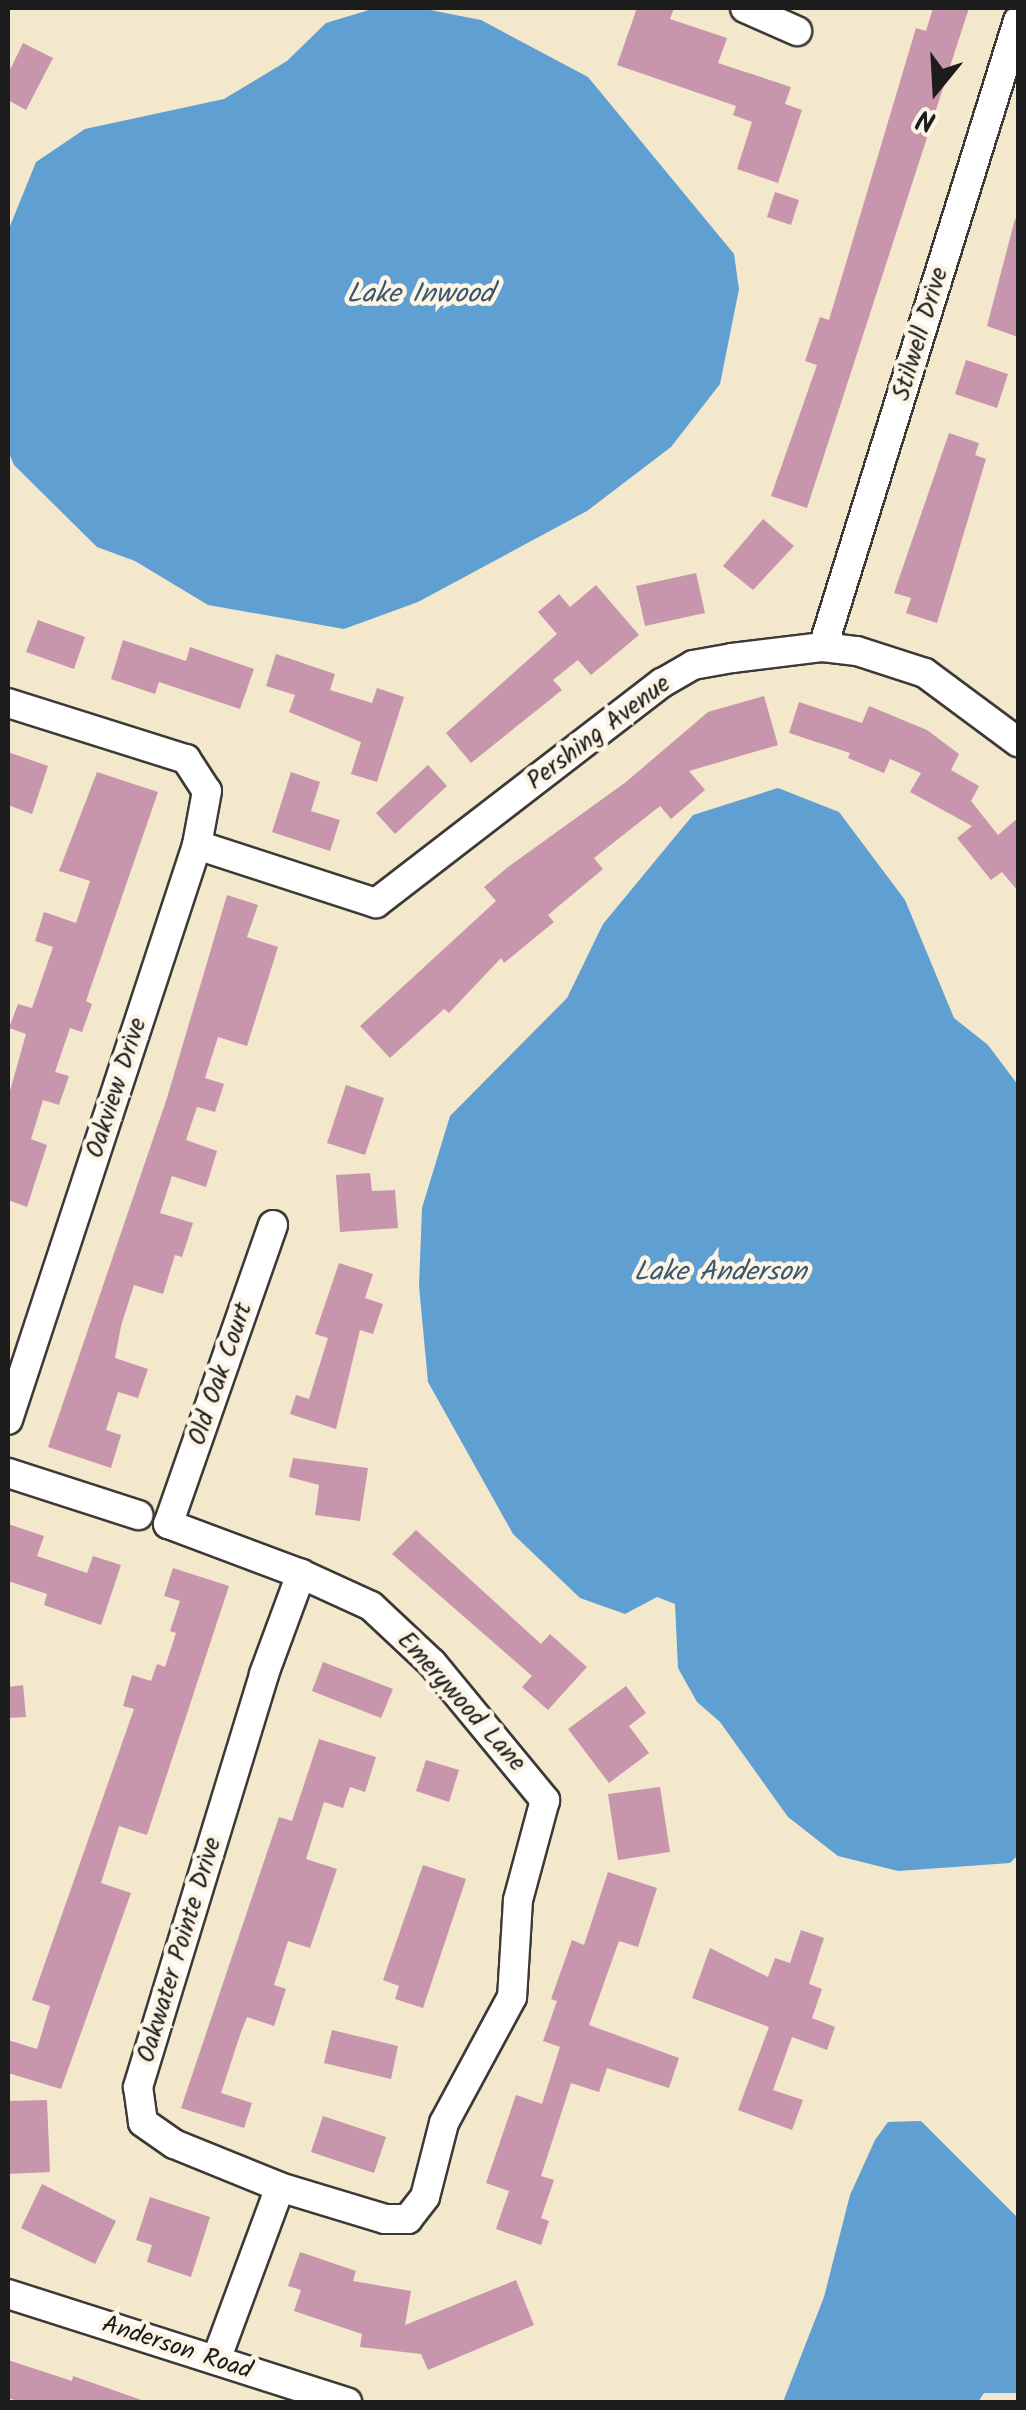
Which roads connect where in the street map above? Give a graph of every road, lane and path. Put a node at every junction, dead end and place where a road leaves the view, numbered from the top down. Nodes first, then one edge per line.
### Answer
1 (744, 8) edge
2 (1018, 21) edge
3 (797, 32) dead end
4 (823, 647) junction
5 (8, 703) edge
6 (1018, 742) edge
7 (197, 845) junction
8 (273, 1225) dead end
9 (8, 1420) edge
10 (8, 1473) edge
11 (138, 1516) dead end
12 (168, 1524) joint
13 (302, 1574) junction
14 (280, 2187) junction
15 (8, 2294) edge
16 (216, 2360) junction
17 (265, 2390) edge
18 (347, 2402) edge

1 - 3 street
2 - 4 street, Stilwell Drive
4 - 6 street, Pershing Avenue
4 - 7 street, Pershing Avenue
5 - 7 street, Oakview Drive
7 - 9 street, Oakview Drive
8 - 12 street, Old Oak Court
10 - 11 street
12 - 13 street, Emerywood Lane
13 - 14 street, Oakwater Pointe Drive
13 - 14 street, Emerywood Lane
14 - 16 street
15 - 16 street, Anderson Road
16 - 17 street, Anderson Road
17 - 18 street, Anderson Road

